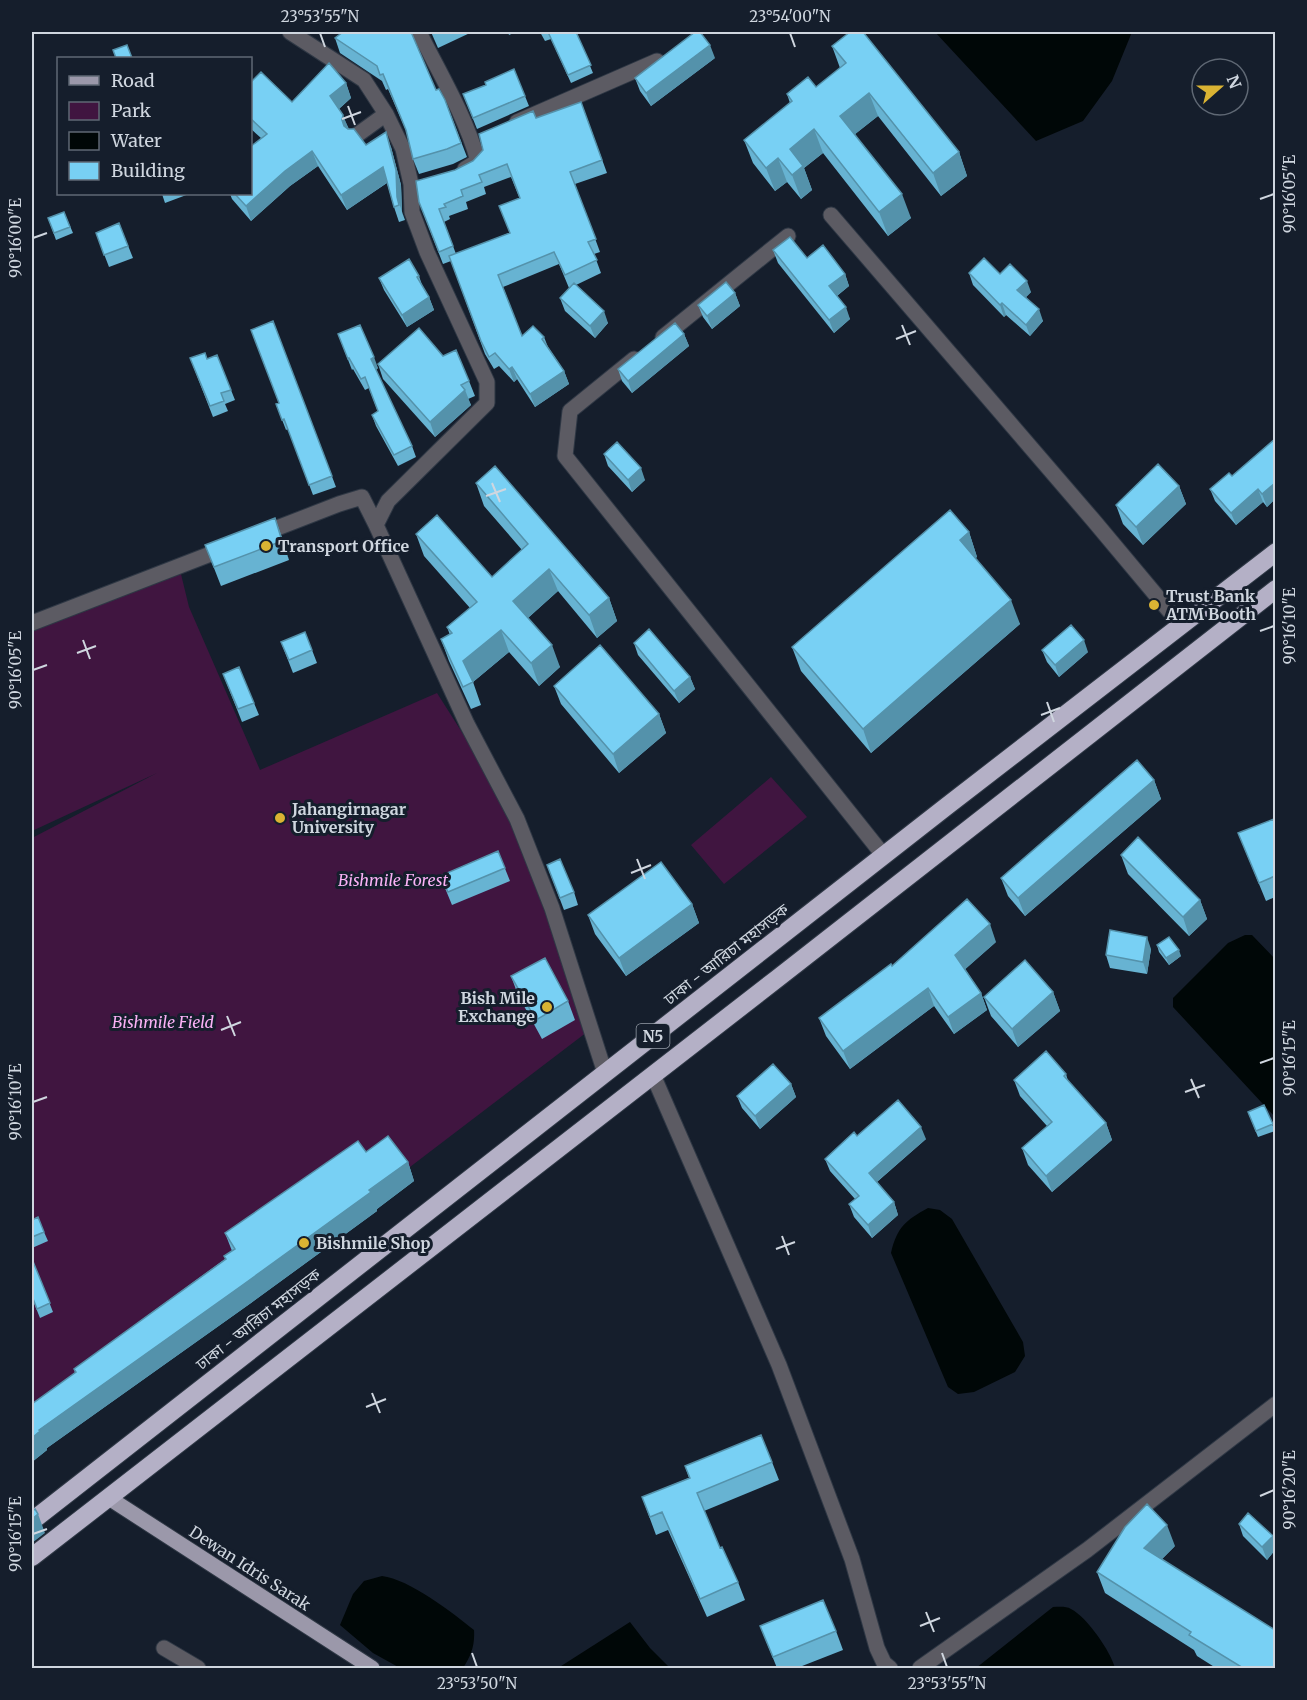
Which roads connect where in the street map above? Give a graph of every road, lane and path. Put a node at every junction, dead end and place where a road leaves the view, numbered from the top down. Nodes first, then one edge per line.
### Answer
1 (290, 32) edge
2 (436, 32) edge
3 (421, 36) edge
4 (657, 61) edge
5 (386, 114) junction
6 (505, 127) edge
7 (357, 135) edge
8 (454, 173) edge
9 (429, 181) edge
10 (411, 186) junction
11 (831, 215) dead end
12 (789, 236) edge
13 (376, 525) junction
14 (1275, 552) edge
15 (1275, 590) edge
16 (32, 623) edge
17 (1181, 626) junction
18 (884, 856) junction
19 (605, 1073) junction
20 (653, 1075) junction
21 (1275, 1404) edge
22 (109, 1498) junction
23 (32, 1521) edge
24 (32, 1557) edge
25 (164, 1648) dead end
26 (198, 1668) edge
27 (372, 1668) edge
28 (890, 1668) edge
29 (920, 1668) edge

1 - 5 street
2 - 3 street
3 - 8 street
4 - 6 street
5 - 7 street
5 - 10 street
9 - 10 street
10 - 13 street
11 - 17 street
12 - 18 street
13 - 16 street
13 - 19 street
14 - 17 highway, ঢাকা - আরিচা মহাসড়ক / N5
15 - 20 highway, N5
17 - 18 highway, ঢাকা - আরিচা মহাসড়ক / N5
18 - 19 highway, ঢাকা - আরিচা মহাসড়ক / N5
19 - 23 highway, ঢাকা - আরিচা মহাসড়ক / N5
20 - 22 highway, N5
20 - 28 street
21 - 29 street
22 - 24 highway, N5
22 - 27 main road, Dewan Idris Sarak
25 - 26 street

